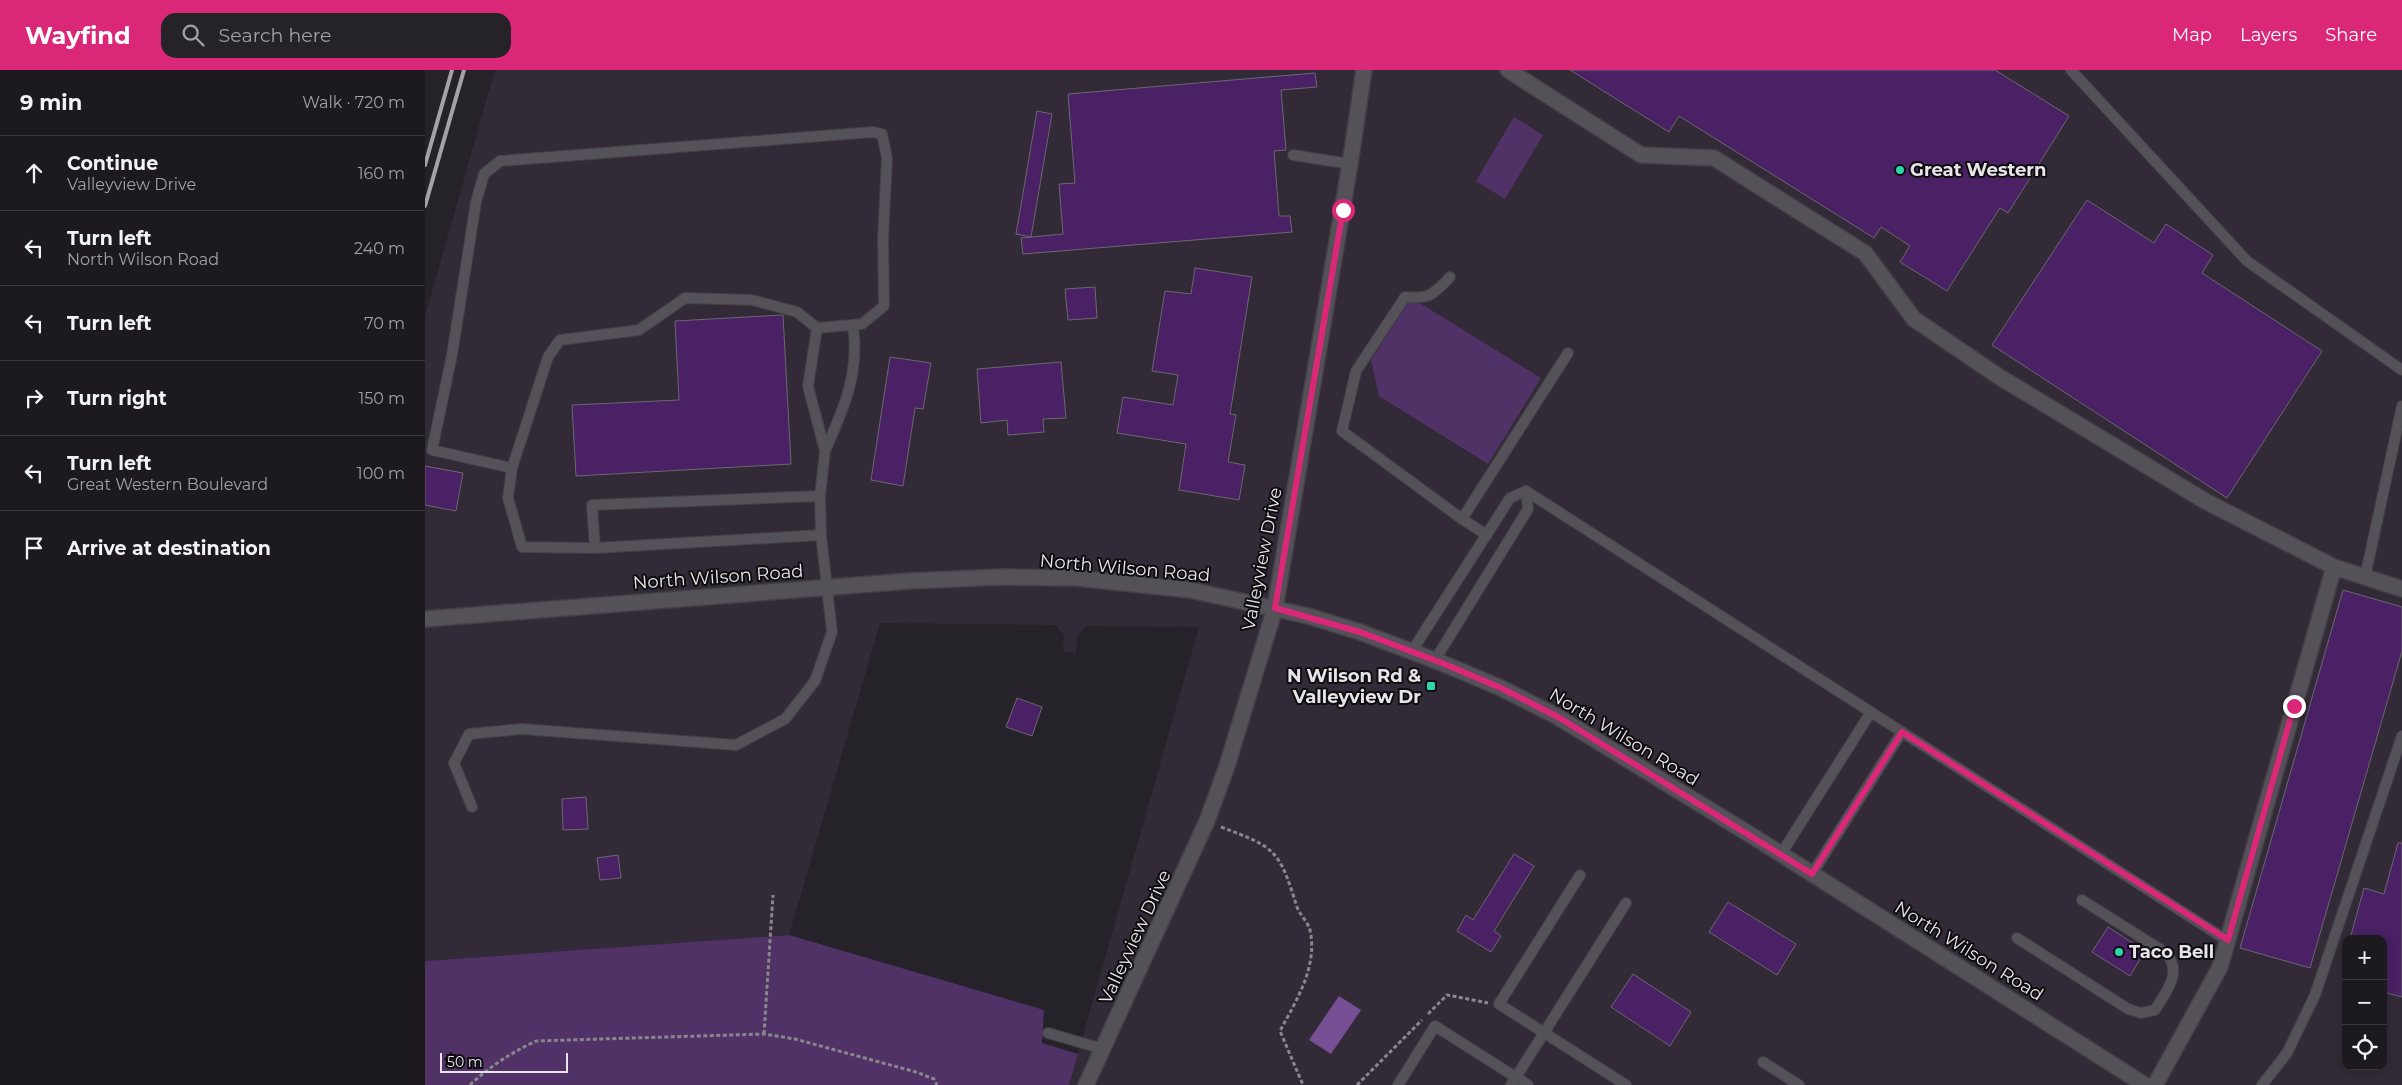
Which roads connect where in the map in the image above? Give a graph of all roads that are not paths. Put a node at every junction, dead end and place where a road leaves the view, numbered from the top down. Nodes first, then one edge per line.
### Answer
1 (1364, 70) edge
2 (1508, 70) edge
3 (2071, 70) edge
4 (1293, 155) dead end
5 (1351, 164) junction
6 (1450, 277) dead end
7 (853, 325) junction
8 (817, 328) junction
9 (1568, 353) dead end
10 (2402, 370) edge
11 (2402, 406) edge
12 (825, 451) junction
13 (512, 468) junction
14 (1526, 491) junction
15 (820, 496) junction
16 (1461, 519) junction
17 (821, 535) junction
18 (1487, 535) junction
19 (595, 548) junction
20 (2334, 567) junction
21 (2365, 577) junction
22 (827, 587) junction
23 (2402, 589) edge
24 (1275, 608) junction
25 (425, 619) edge
26 (1412, 651) junction
27 (1435, 660) junction
28 (1871, 712) junction
29 (1902, 732) junction
30 (2402, 736) edge
31 (472, 806) dead end
32 (1781, 854) junction
33 (1812, 874) junction
34 (1580, 875) dead end
35 (2082, 900) dead end
36 (1626, 903) dead end
37 (2017, 938) dead end
38 (2228, 940) junction
39 (1048, 1032) dead end
40 (1544, 1033) junction
41 (1103, 1049) junction
42 (1763, 1062) dead end
43 (1514, 1081) edge
44 (1086, 1085) edge
45 (1398, 1085) edge
46 (1528, 1085) edge
47 (1625, 1085) edge
48 (1799, 1085) edge
49 (2145, 1085) edge
50 (2155, 1085) edge
51 (2261, 1085) edge

1 - 5 street, Valleyview Drive
2 - 20 street
3 - 10 lane
4 - 5 lane
5 - 24 street, Valleyview Drive
6 - 16 lane
7 - 8 lane
7 - 12 lane
7 - 13 lane
8 - 12 lane
8 - 13 lane
9 - 16 lane
11 - 21 lane
12 - 15 lane
13 - 19 lane
14 - 18 lane
14 - 27 lane
14 - 28 lane
15 - 17 lane
15 - 19 lane
16 - 18 lane
17 - 19 lane
17 - 22 lane
18 - 26 lane
20 - 21 street
20 - 38 street
21 - 23 street
22 - 24 street, North Wilson Road
22 - 25 street, North Wilson Road
22 - 31 lane
24 - 26 street, North Wilson Road
24 - 41 street, Valleyview Drive
26 - 27 street, North Wilson Road
27 - 32 street, North Wilson Road
28 - 29 lane
28 - 32 lane
29 - 33 lane
29 - 38 lane
30 - 51 lane
32 - 33 street, North Wilson Road
33 - 49 street, North Wilson Road
34 - 40 lane
35 - 37 lane
36 - 40 lane
38 - 50 street
39 - 41 lane
40 - 43 lane
40 - 47 lane
41 - 44 street, Valleyview Drive
42 - 48 lane
43 - 45 lane
43 - 46 lane

